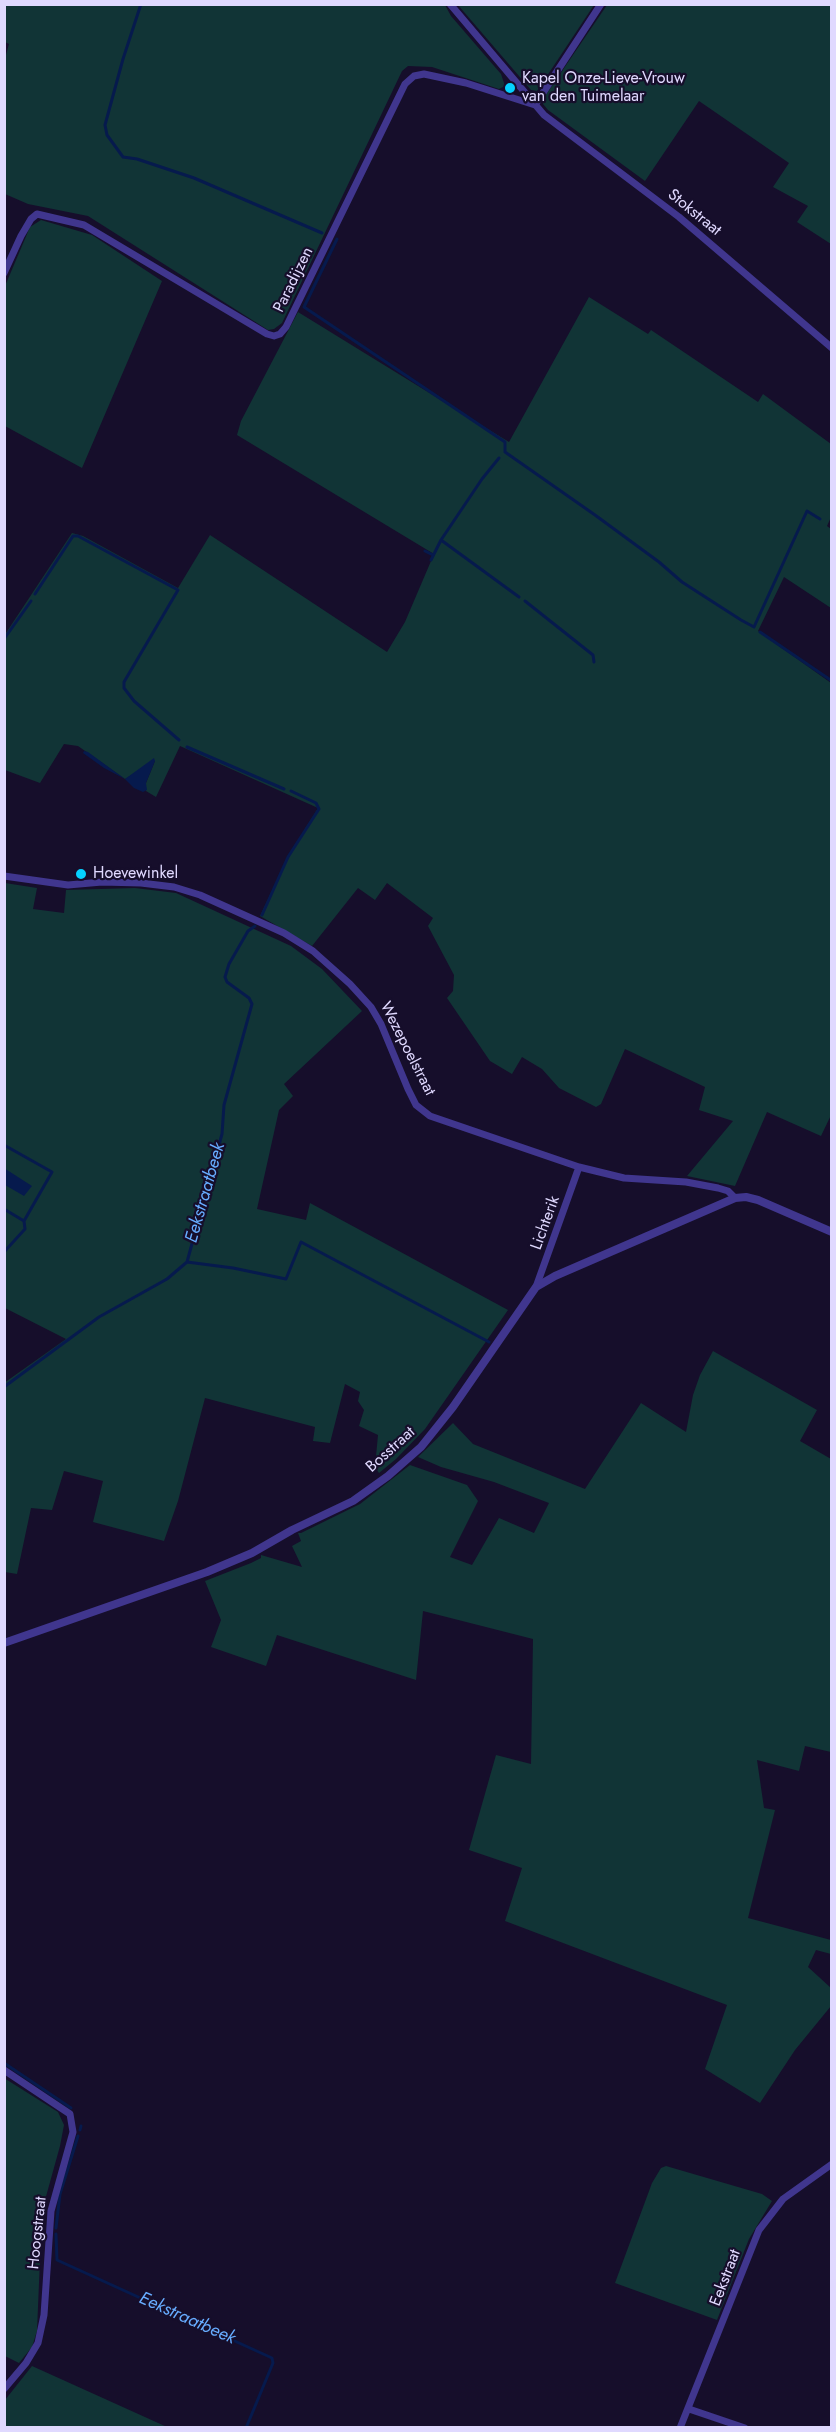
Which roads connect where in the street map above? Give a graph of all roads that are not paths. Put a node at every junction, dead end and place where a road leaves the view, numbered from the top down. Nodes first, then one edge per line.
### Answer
1 (450, 4) edge
2 (601, 4) edge
3 (534, 105) junction
4 (4, 273) edge
5 (831, 348) edge
6 (4, 876) edge
7 (579, 1167) junction
8 (735, 1198) junction
9 (831, 1232) edge
10 (536, 1287) junction
11 (4, 1643) edge
12 (4, 2070) edge
13 (831, 2164) edge
14 (4, 2389) edge
15 (689, 2409) junction
16 (680, 2427) edge
17 (745, 2427) edge

1 - 3 street, Stokstraat
2 - 3 street
3 - 4 street, Paradijzen
3 - 5 street, Stokstraat
6 - 7 street, Wezepoelstraat
7 - 8 street, Wezepoelstraat
7 - 10 street, Lichterik
8 - 9 street, Wezepoelstraat
8 - 10 street, Bosstraat
10 - 11 street, Bosstraat
12 - 14 street, Hoogstraat
13 - 15 street, Eekstraat
15 - 16 street, Eekstraat
15 - 17 street

